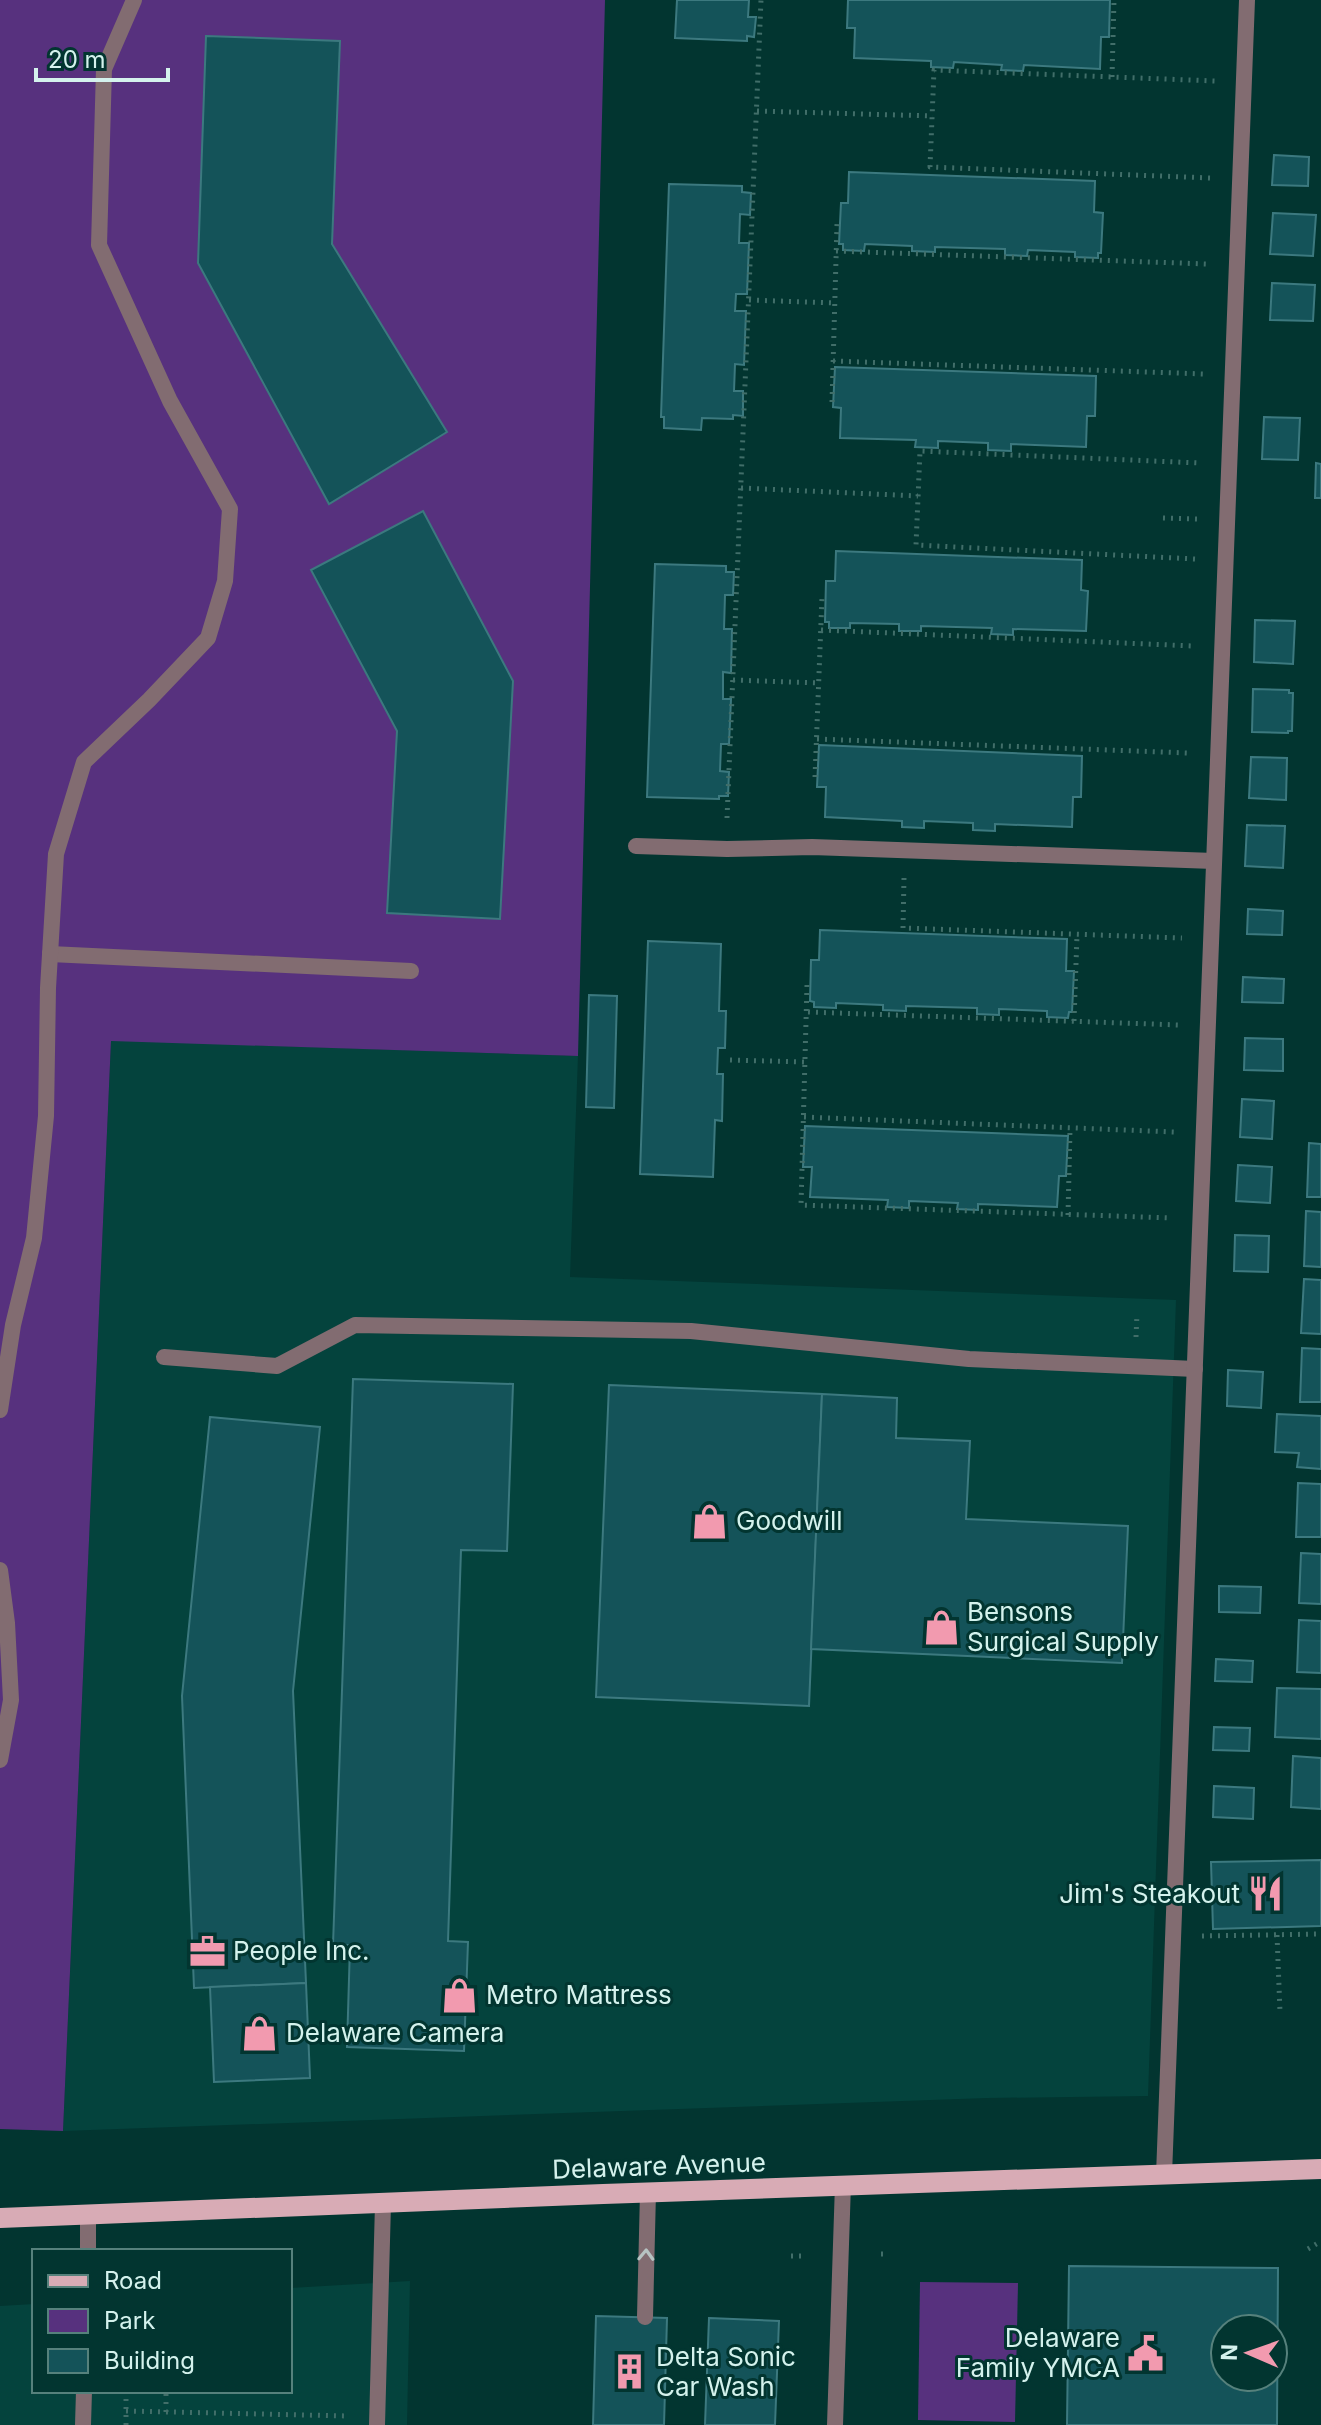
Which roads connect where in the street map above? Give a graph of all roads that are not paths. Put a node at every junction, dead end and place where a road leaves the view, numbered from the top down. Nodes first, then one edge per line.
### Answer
1 (134, 0) edge
2 (1247, 0) edge
3 (636, 846) dead end
4 (1214, 861) junction
5 (50, 954) junction
6 (411, 971) dead end
7 (164, 1357) dead end
8 (1195, 1369) junction
9 (0, 1410) edge
10 (0, 1570) edge
11 (0, 1760) edge
12 (1321, 2169) edge
13 (1164, 2175) junction
14 (843, 2184) junction
15 (648, 2192) junction
16 (383, 2204) junction
17 (88, 2214) junction
18 (0, 2218) edge
19 (88, 2249) edge
20 (645, 2317) dead end
21 (84, 2393) edge
22 (83, 2425) edge
23 (377, 2425) edge
24 (835, 2425) edge

1 - 5 street
2 - 4 street
3 - 4 street
4 - 8 street
5 - 6 street
5 - 9 street
7 - 8 street
8 - 13 street
10 - 11 street
12 - 13 main road, Delaware Avenue
13 - 14 main road, Delaware Avenue
14 - 15 main road, Delaware Avenue
14 - 24 street
15 - 16 main road, Delaware Avenue
20 -> 15 street
16 - 17 main road, Delaware Avenue
16 - 23 street
17 - 18 main road, Delaware Avenue
17 - 19 street
21 - 22 street

